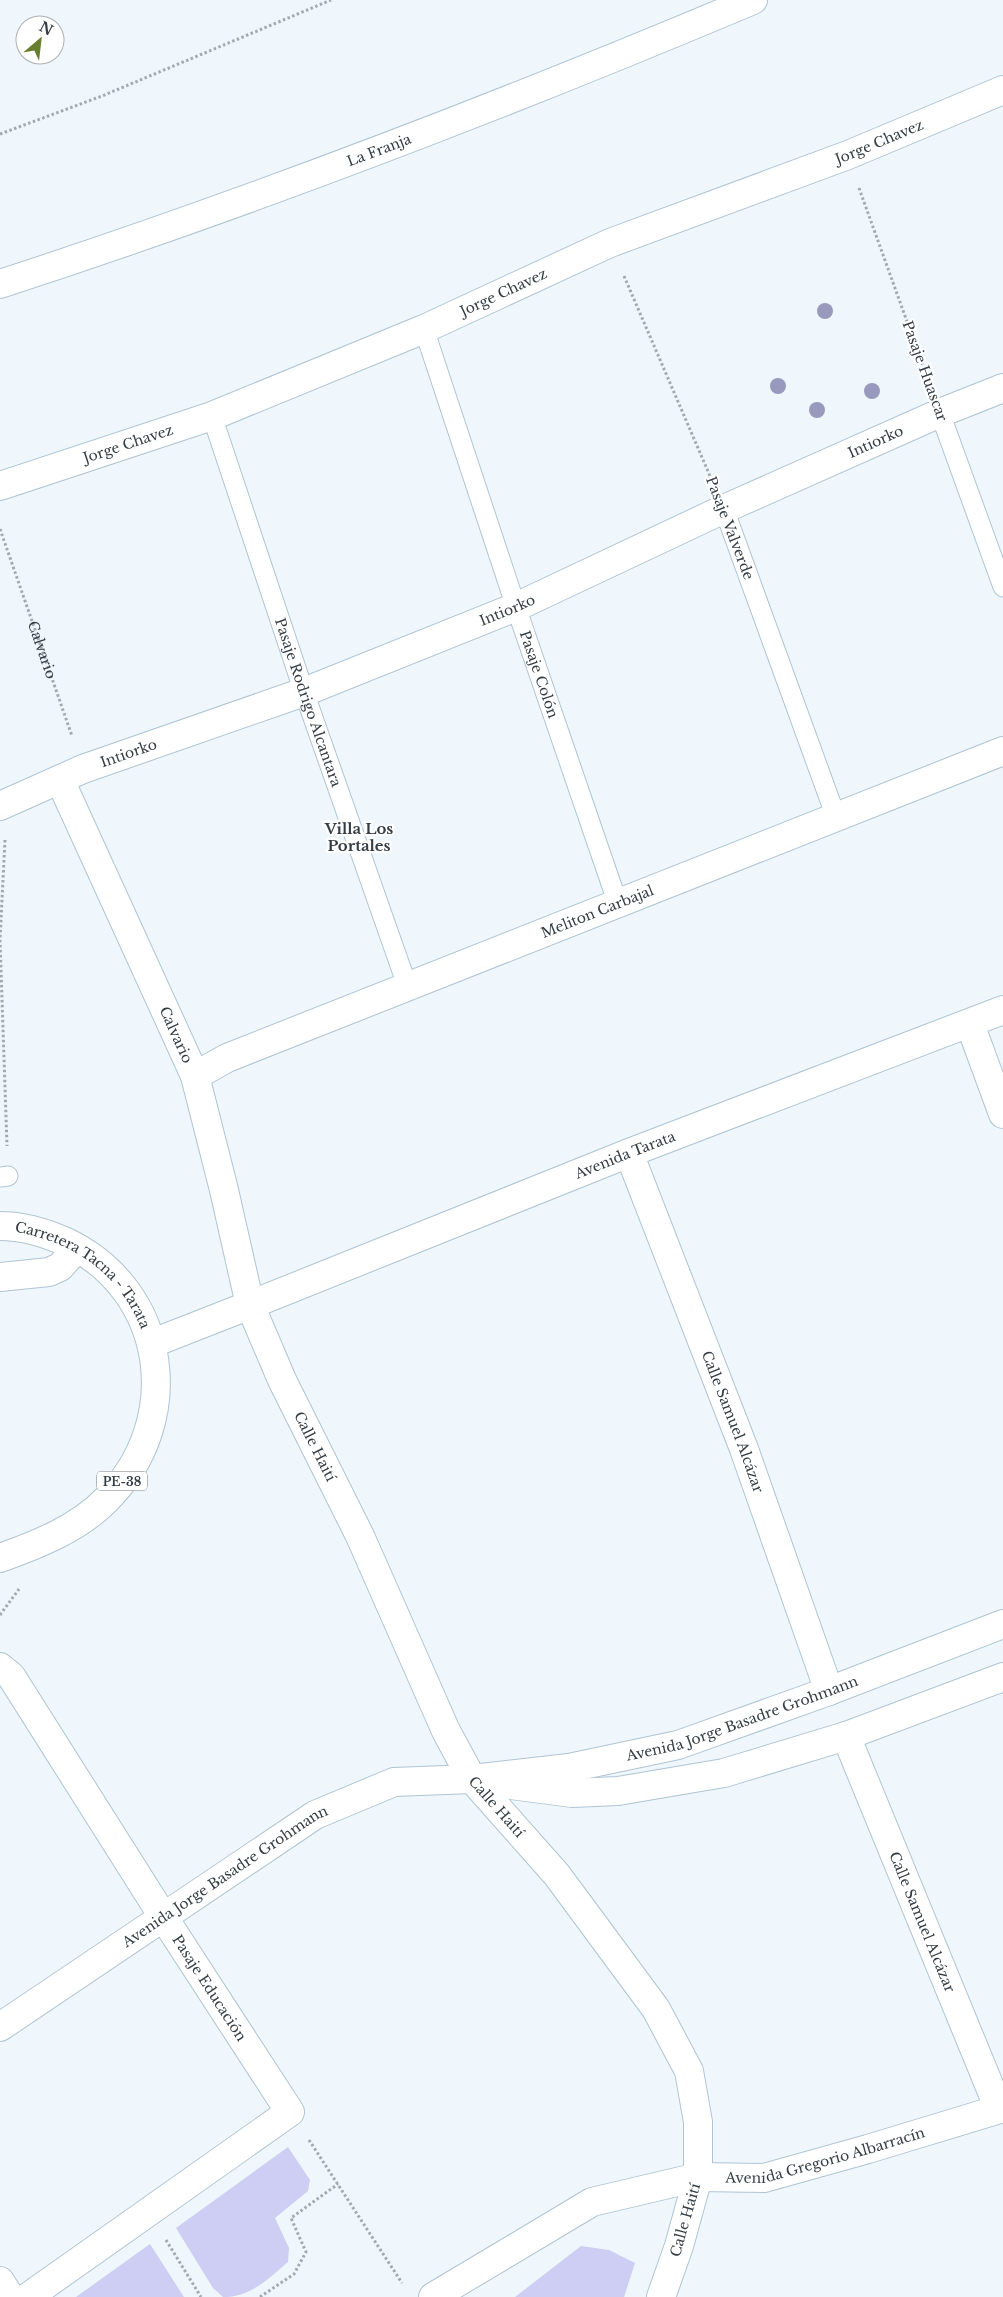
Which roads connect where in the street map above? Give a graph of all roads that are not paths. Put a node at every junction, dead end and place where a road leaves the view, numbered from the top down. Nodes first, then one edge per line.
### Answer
1 (753, 0) edge
2 (1003, 90) edge
3 (0, 284) edge
4 (424, 329) junction
5 (1003, 388) edge
6 (940, 414) junction
7 (212, 416) junction
8 (0, 486) edge
9 (724, 509) junction
10 (1003, 587) edge
11 (516, 607) junction
12 (304, 692) junction
13 (1003, 751) edge
14 (72, 775) junction
15 (3, 805) edge
16 (836, 817) junction
17 (618, 904) junction
18 (408, 988) junction
19 (1003, 1010) edge
20 (970, 1024) junction
21 (195, 1076) junction
22 (1003, 1114) edge
23 (629, 1153) junction
24 (0, 1226) edge
25 (77, 1248) junction
26 (0, 1276) edge
27 (250, 1305) junction
28 (153, 1343) junction
29 (0, 1558) edge
30 (1003, 1624) edge
31 (6, 1671) edge
32 (1003, 1676) edge
33 (829, 1691) junction
34 (846, 1736) junction
35 (472, 1779) junction
36 (164, 1918) junction
37 (0, 2027) edge
38 (1001, 2108) edge
39 (698, 2177) junction
40 (0, 2281) edge
41 (10, 2297) edge
42 (28, 2297) edge
43 (433, 2297) edge
44 (661, 2297) edge

1 - 3 main road, La Franja
2 - 4 main road, Jorge Chavez
4 - 7 main road, Jorge Chavez
4 - 11 lane, Pasaje Colón
5 - 6 main road, Intiorko
6 - 9 main road, Intiorko
6 - 10 lane, Pasaje Huascar
7 - 8 main road, Jorge Chavez
7 - 12 lane, Pasaje Rodrigo Alcantara
9 - 11 main road, Intiorko
9 - 16 lane, Pasaje Valverde
11 - 12 main road, Intiorko
11 - 17 lane, Pasaje Colón
12 - 14 main road, Intiorko
12 - 18 lane, Pasaje Rodrigo Alcantara
13 - 16 main road, Meliton Carbajal
14 - 15 main road, Intiorko
14 - 21 main road, Calvario
16 - 17 main road, Meliton Carbajal
17 - 18 main road, Meliton Carbajal
18 - 21 main road, Meliton Carbajal
19 - 20 main road, Avenida Tarata
20 - 22 main road
20 - 23 main road, Avenida Tarata
21 - 27 main road, Calvario
23 - 27 main road, Avenida Tarata
23 - 33 main road, Calle Samuel Alcázar
24 - 25 main road, Carretera Tacna - Tarata / PE-38
25 - 26 main road
25 - 28 main road, Carretera Tacna - Tarata / PE-38
27 - 28 main road, Avenida Tarata
27 - 35 main road, Calle Haití
28 - 29 main road, PE-38
30 - 33 main road, Avenida Jorge Basadre Grohmann
31 - 36 main road, Pasaje Educación
32 - 34 main road, Avenida Jorge Basadre Grohmann
33 - 35 main road, Avenida Jorge Basadre Grohmann
34 - 35 main road, Avenida Jorge Basadre Grohmann
34 - 38 main road, Calle Samuel Alcázar
35 - 36 main road, Avenida Jorge Basadre Grohmann
35 - 39 main road, Calle Haití
36 - 37 main road, Avenida Jorge Basadre Grohmann
36 - 42 main road, Pasaje Educación
38 - 39 main road, Avenida Gregorio Albarracín
39 - 43 main road, Avenida Gregorio Albarracín
39 - 44 main road, Calle Haití
40 - 41 main road

